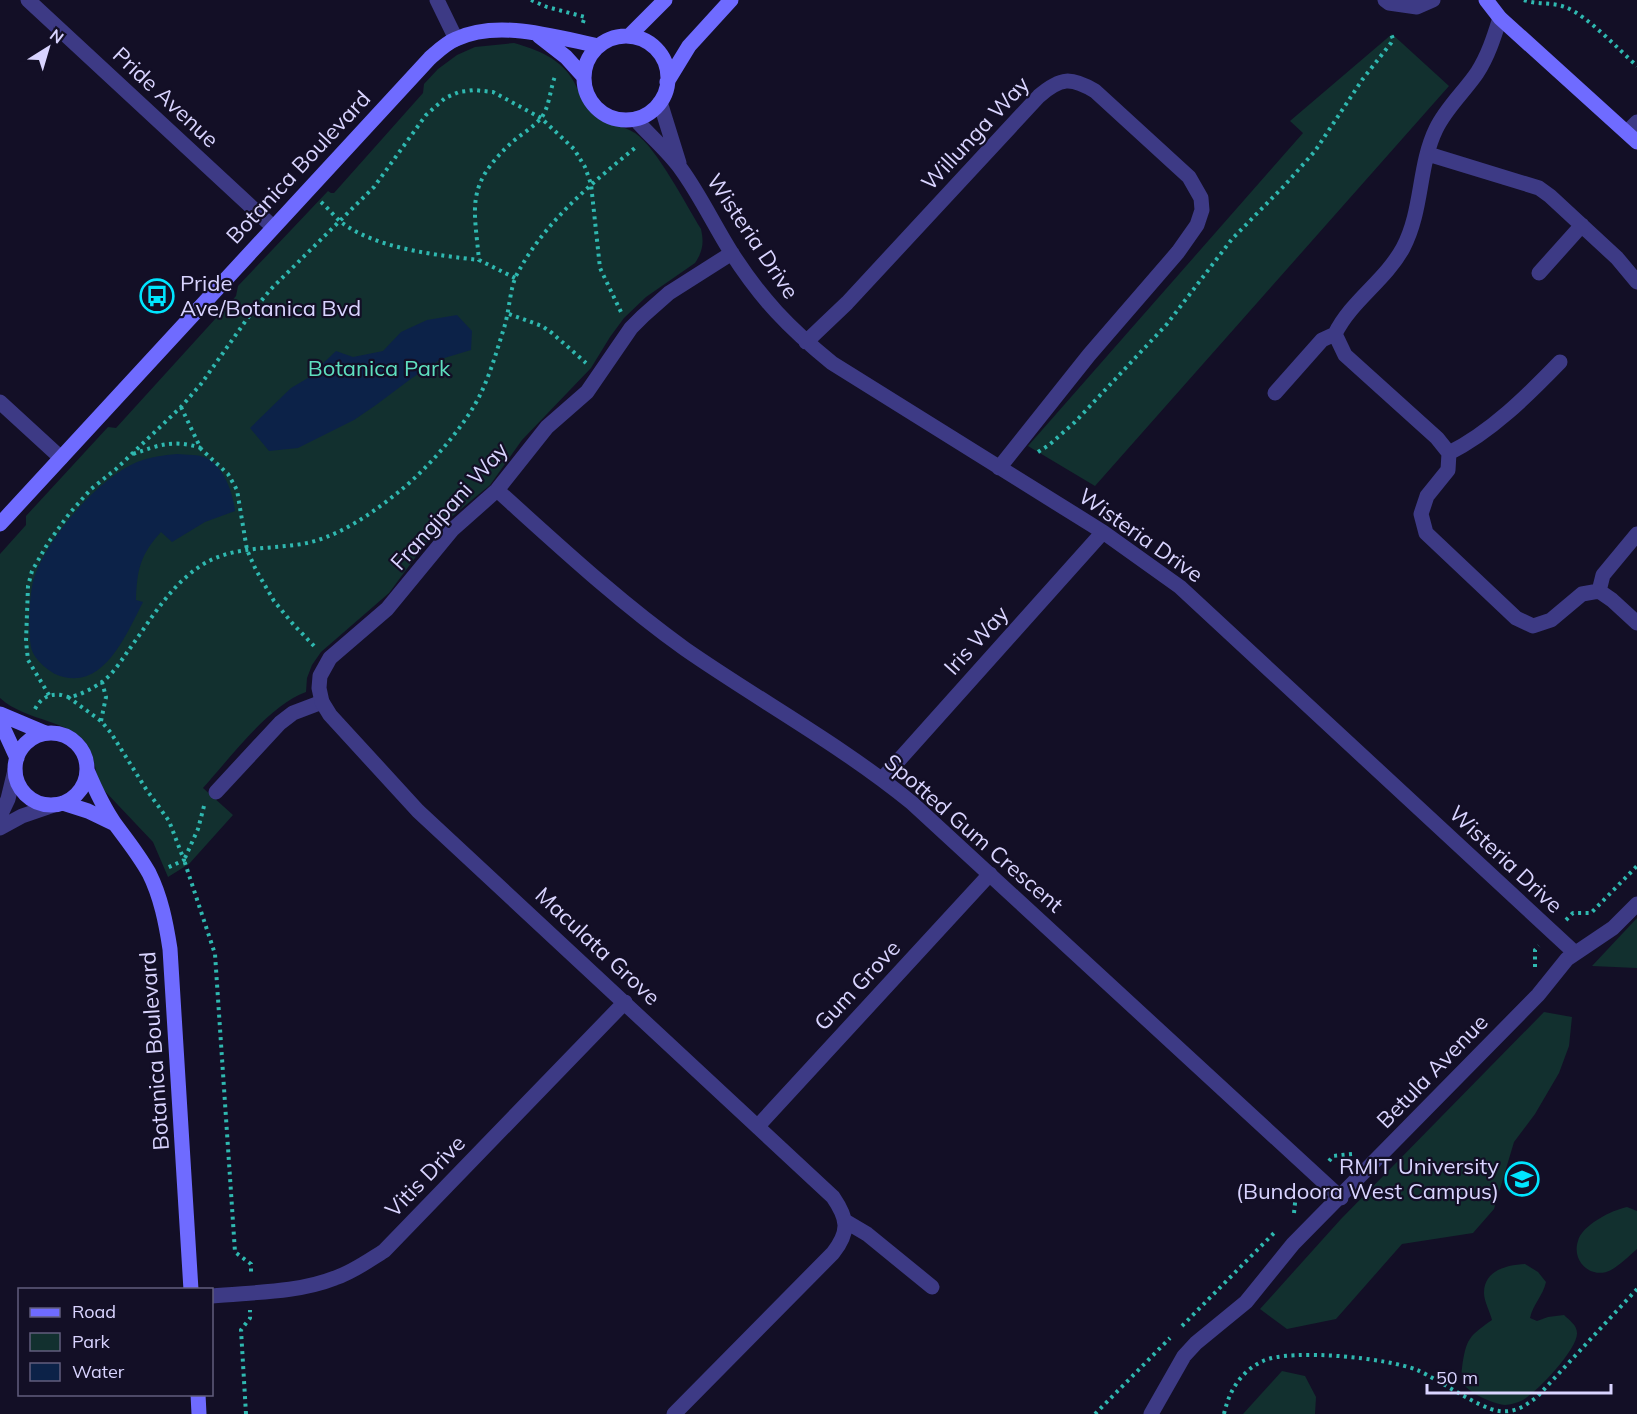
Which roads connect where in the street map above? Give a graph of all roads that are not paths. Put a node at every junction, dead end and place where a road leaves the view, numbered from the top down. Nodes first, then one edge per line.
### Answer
1 (28, 0) edge
2 (437, 0) edge
3 (665, 0) edge
4 (731, 0) edge
5 (1385, 0) edge
6 (1433, 0) edge
7 (1489, 6) edge
8 (536, 35) junction
9 (629, 36) junction
10 (456, 39) junction
11 (599, 46) junction
12 (584, 76) junction
13 (667, 82) junction
14 (660, 102) junction
15 (635, 119) junction
16 (1634, 132) edge
17 (1428, 154) junction
18 (681, 169) junction
19 (1582, 225) junction
20 (273, 227) junction
21 (732, 253) junction
22 (1539, 273) dead end
23 (1637, 282) edge
24 (1335, 334) junction
25 (806, 342) junction
26 (1560, 362) dead end
27 (1275, 393) dead end
28 (0, 402) edge
29 (1449, 453) junction
30 (60, 458) junction
31 (999, 468) junction
32 (497, 490) junction
33 (0, 524) edge
34 (1103, 532) junction
35 (1637, 534) edge
36 (1599, 591) junction
37 (1637, 623) edge
38 (322, 702) junction
39 (0, 714) edge
40 (0, 721) edge
41 (45, 734) junction
42 (16, 764) junction
43 (87, 770) junction
44 (882, 779) junction
45 (216, 792) road end
46 (59, 804) junction
47 (0, 816) edge
48 (115, 824) junction
49 (0, 828) edge
50 (990, 874) junction
51 (1637, 904) edge
52 (1574, 952) junction
53 (625, 1002) junction
54 (758, 1126) junction
55 (1341, 1198) junction
56 (845, 1221) junction
57 (932, 1287) dead end
58 (191, 1288) edge
59 (213, 1296) edge
60 (198, 1396) edge
61 (199, 1414) edge
62 (674, 1414) edge
63 (1151, 1414) edge

1 - 20 street, Pride Avenue
2 - 10 street
3 - 9 street
4 - 13 street
5 - 6 street
7 - 16 street
7 - 17 street
8 - 10 street, Botanica Boulevard
8 - 11 street, Botanica Boulevard
8 - 12 street, Botanica Boulevard
9 - 11 street
9 - 13 street
10 - 20 street, Botanica Boulevard
11 - 12 street
12 - 15 street
13 - 14 street
14 - 15 street
14 - 18 street, Wisteria Drive
15 - 18 street, Wisteria Drive
17 - 19 street
17 - 24 street
18 - 21 street, Wisteria Drive
19 - 22 street
19 - 23 street
20 - 30 street, Botanica Boulevard
21 - 25 street, Wisteria Drive
21 - 32 street, Frangipani Way
24 - 27 street
24 - 29 street
25 - 31 street, Wisteria Drive
25 - 31 street, Willunga Way
26 - 29 street
28 - 30 street
29 - 36 street
30 - 33 street, Botanica Boulevard
31 - 34 street, Wisteria Drive
32 - 38 street, Frangipani Way
32 - 44 street, Spotted Gum Crescent
34 - 44 street, Iris Way
34 - 52 street, Wisteria Drive
35 - 36 street
36 - 37 street
38 - 45 street
38 - 53 street, Maculata Grove
39 - 41 street
40 - 42 street
41 - 42 street
41 - 43 street
42 - 46 street
42 - 47 street
43 - 46 street
43 - 48 street, Botanica Boulevard
44 - 50 street, Spotted Gum Crescent
46 - 48 street, Botanica Boulevard
46 - 49 street
48 - 58 street, Botanica Boulevard
50 - 54 street, Gum Grove
50 - 55 street, Spotted Gum Crescent
51 - 52 street, Betula Avenue
52 - 55 street, Betula Avenue
53 - 54 street, Maculata Grove
53 - 59 street, Vitis Drive
54 - 56 street, Maculata Grove
55 - 63 street, Betula Avenue
56 - 57 street, Maculata Grove
56 - 62 street
60 - 61 street

